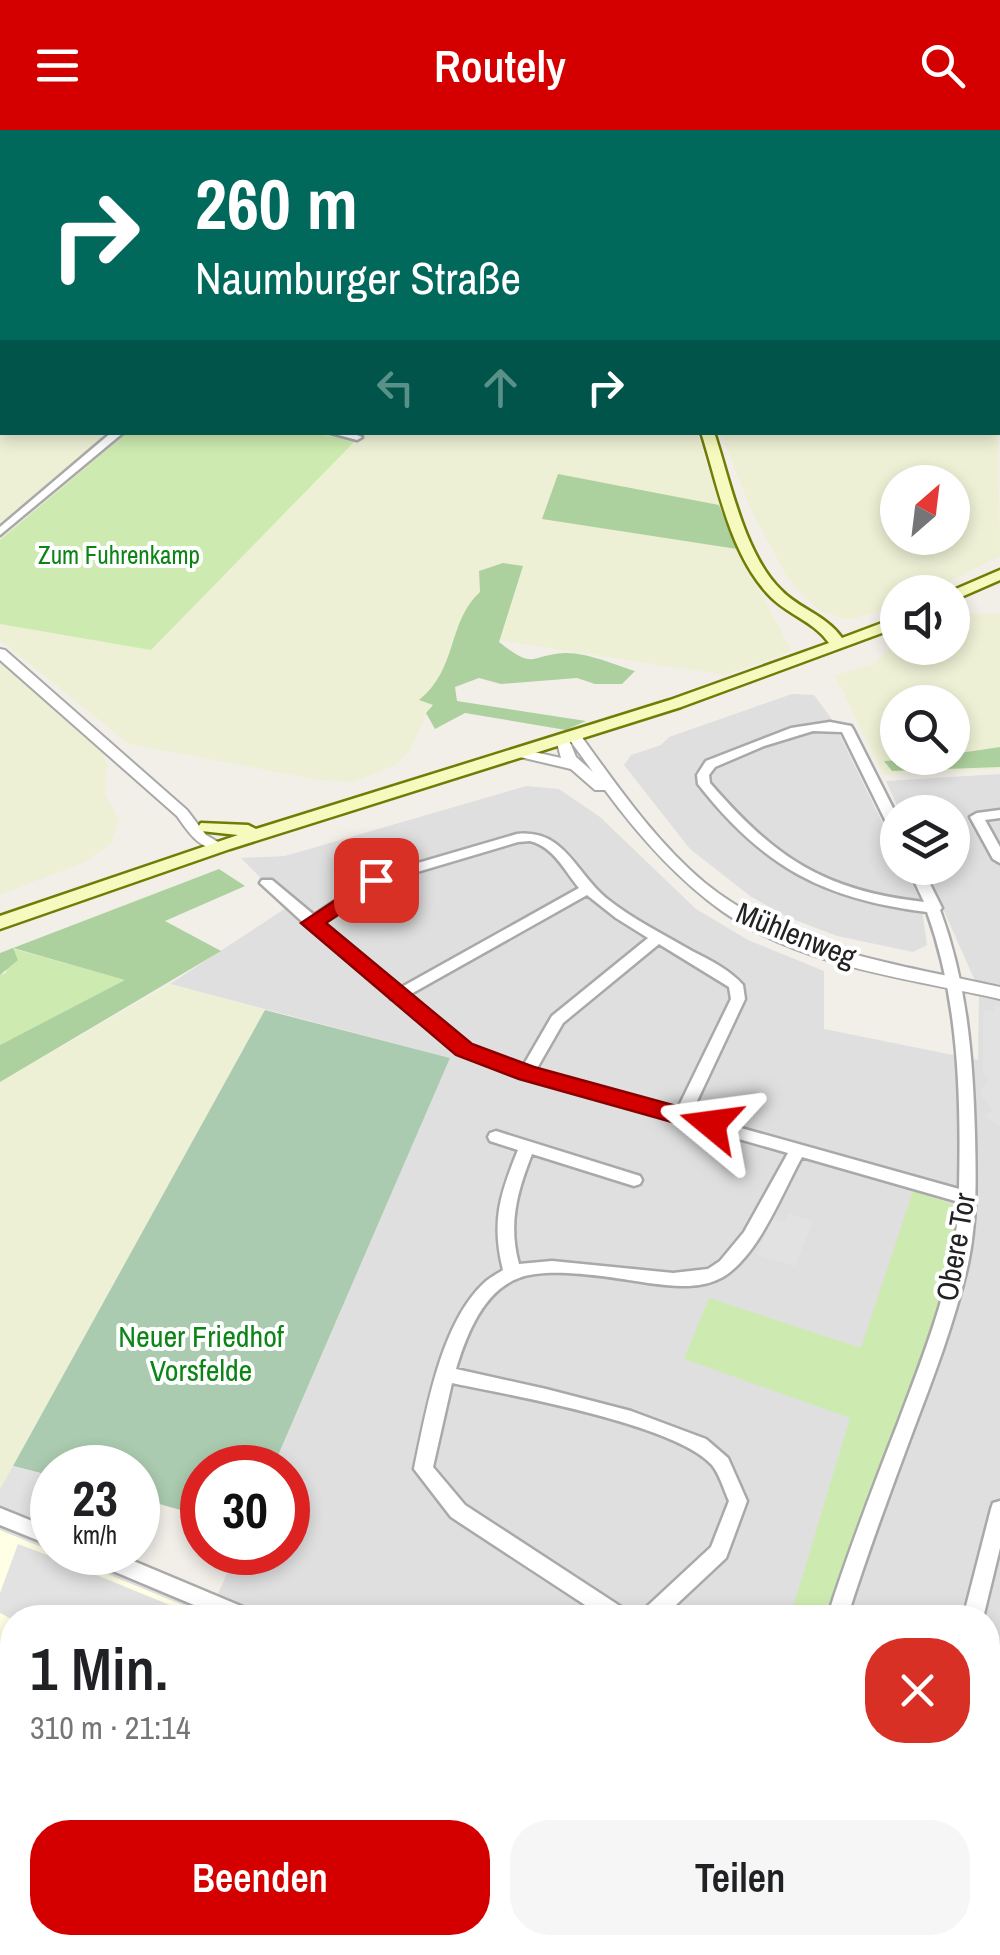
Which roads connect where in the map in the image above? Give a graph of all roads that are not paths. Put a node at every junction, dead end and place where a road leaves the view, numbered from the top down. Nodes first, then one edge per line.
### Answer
1 (116, 435) edge
2 (347, 435) edge
3 (708, 435) edge
4 (357, 437) dead end
5 (0, 532) edge
6 (1000, 574) edge
7 (970, 589) edge
8 (792, 606) junction
9 (807, 627) junction
10 (880, 628) edge
11 (826, 629) junction
12 (874, 630) junction
13 (838, 645) junction
14 (0, 652) edge
15 (808, 657) junction
16 (570, 741) junction
17 (525, 754) junction
18 (575, 765) junction
19 (880, 795) edge
20 (629, 810) junction
21 (182, 813) junction
22 (1000, 814) edge
23 (285, 826) junction
24 (208, 827) junction
25 (217, 846) junction
26 (1000, 859) edge
27 (267, 883) dead end
28 (924, 885) edge
29 (588, 889) junction
30 (936, 908) junction
31 (312, 923) junction
32 (0, 924) edge
33 (657, 938) junction
34 (956, 984) junction
35 (1000, 993) edge
36 (396, 996) junction
37 (528, 1073) junction
38 (682, 1116) junction
39 (496, 1137) dead end
40 (527, 1147) junction
41 (798, 1149) junction
42 (634, 1180) dead end
43 (968, 1198) junction
44 (512, 1272) junction
45 (444, 1374) junction
46 (1000, 1509) edge
47 (0, 1516) edge
48 (30, 1529) edge
49 (144, 1575) edge
50 (216, 1605) edge
51 (602, 1605) edge
52 (662, 1605) edge
53 (843, 1605) edge
54 (976, 1605) edge

1 - 5 street
2 - 4 street
3 - 8 main road
6 - 7 main road
8 - 9 main road
8 - 11 main road
9 - 13 main road
9 - 15 main road
10 - 12 main road
11 - 12 main road
11 - 13 main road
12 - 13 main road
13 - 15 main road
14 - 21 street
15 - 16 main road
16 - 17 main road
16 - 18 street, Mühlenweg
16 - 20 street, Mühlenweg
17 - 18 street
17 - 23 main road
18 - 20 street, Mühlenweg
19 - 30 street
20 - 34 street, Mühlenweg
21 - 24 street
21 - 25 street
22 - 26 street
23 - 24 main road
23 - 25 main road
24 - 25 street
25 - 32 main road
27 - 31 street
28 - 30 street, Obere Tor
29 - 31 street
29 - 33 street
29 - 36 street
30 - 34 street, Obere Tor
31 - 36 street
33 - 37 street
33 - 38 street
34 - 35 street, Mühlenweg
34 - 43 street, Obere Tor
36 - 37 street
37 - 38 street
38 - 41 street
39 - 40 street
40 - 42 street
40 - 44 street
41 - 43 street
41 - 44 street
43 - 53 street, Obere Tor
44 - 45 street
45 - 51 street
45 - 52 street
46 - 54 street
47 - 48 street
49 - 50 street

